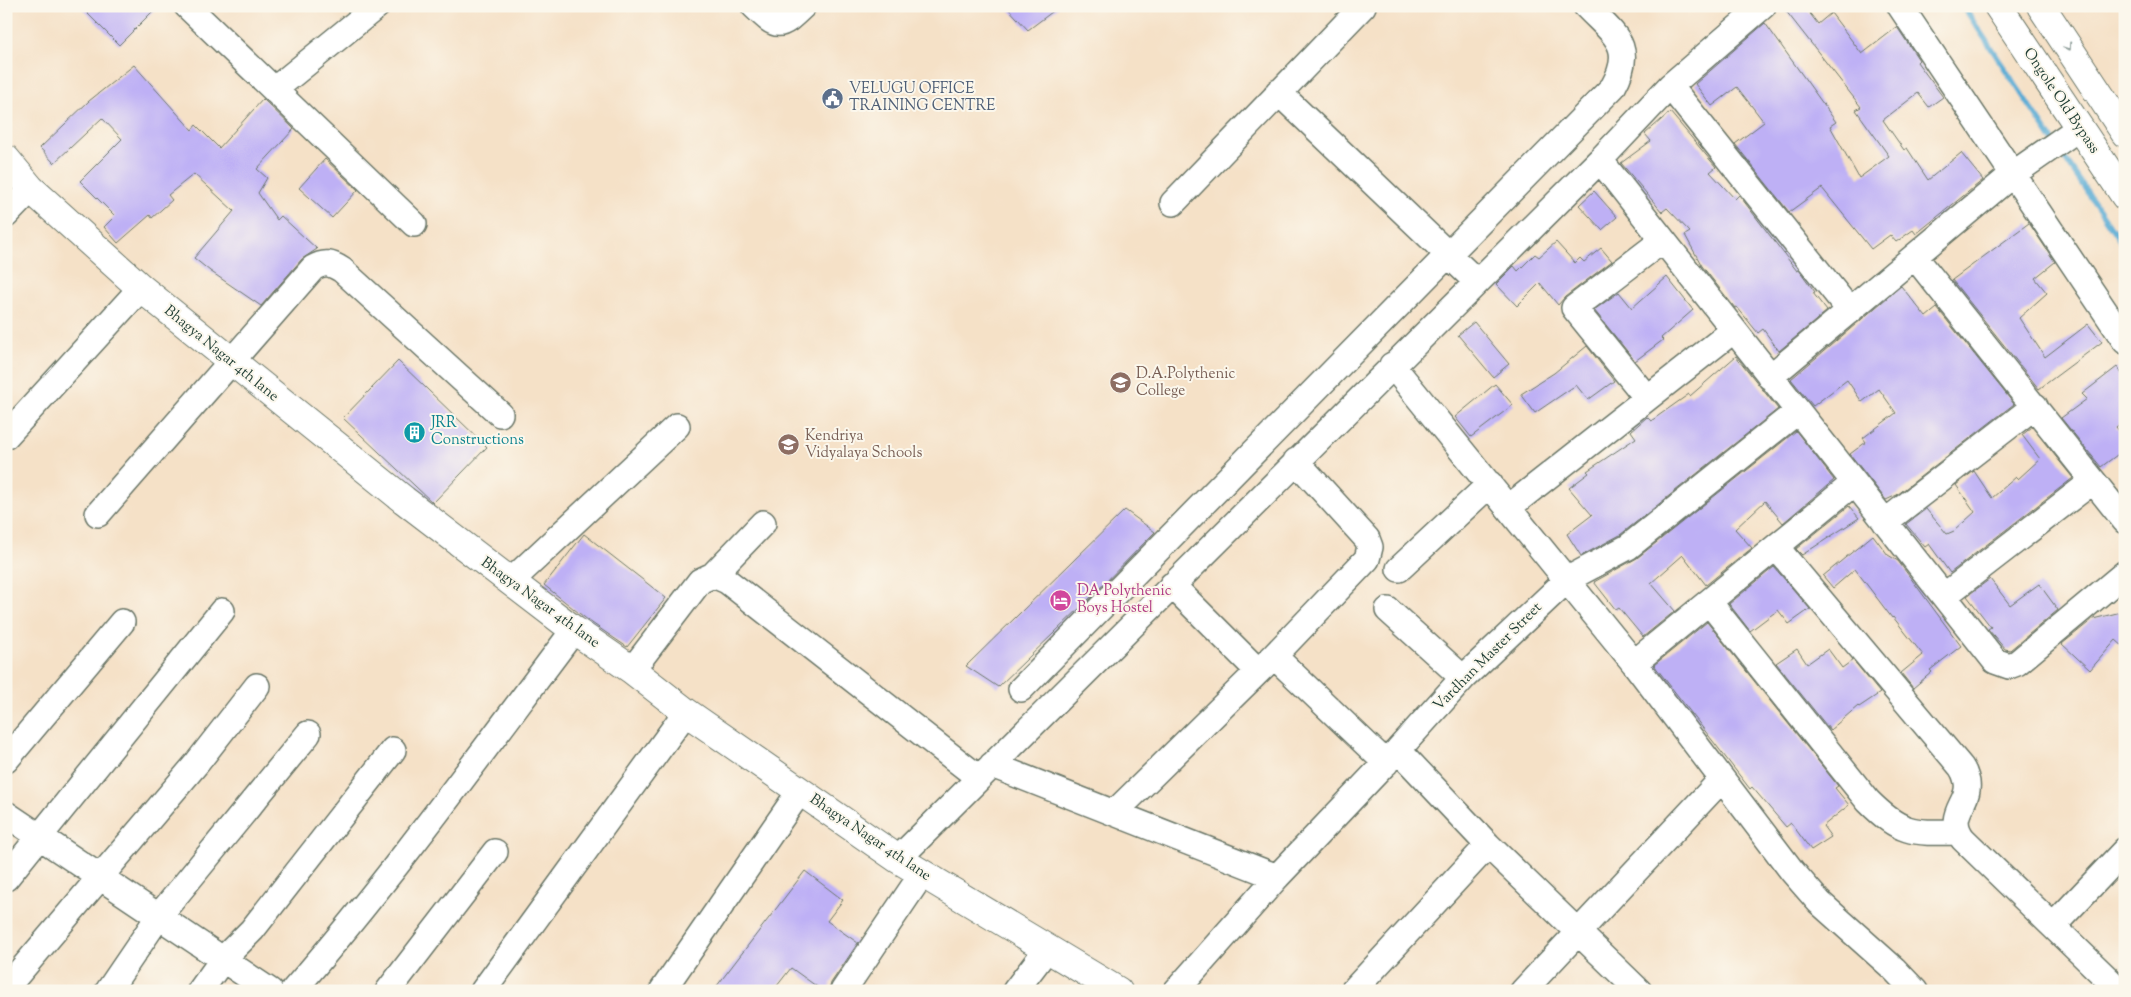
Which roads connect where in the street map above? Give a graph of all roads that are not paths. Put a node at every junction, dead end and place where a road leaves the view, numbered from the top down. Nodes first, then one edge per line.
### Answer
1 (187, 6) edge
2 (377, 6) edge
3 (754, 6) edge
4 (802, 6) edge
5 (1362, 6) edge
6 (1586, 6) edge
7 (1763, 6) edge
8 (1900, 6) edge
9 (1998, 6) edge
10 (2041, 6) edge
11 (1670, 86) junction
12 (275, 89) junction
13 (1278, 92) junction
14 (2073, 132) junction
15 (2125, 133) edge
16 (6, 159) edge
17 (1600, 160) junction
18 (2018, 170) junction
19 (31, 189) junction
20 (2125, 196) edge
21 (1173, 203) dead end
22 (6, 215) edge
23 (414, 224) dead end
24 (1663, 240) junction
25 (1447, 254) junction
26 (1914, 257) junction
27 (1477, 282) junction
28 (141, 288) junction
29 (1850, 311) junction
30 (1734, 330) junction
31 (2125, 341) edge
32 (231, 362) junction
33 (1392, 365) junction
34 (1770, 377) junction
35 (1647, 398) junction
36 (2035, 406) junction
37 (1798, 411) junction
38 (500, 414) dead end
39 (677, 426) dead end
40 (6, 436) edge
41 (1296, 461) junction
42 (2093, 481) junction
43 (1854, 483) junction
44 (1490, 484) junction
45 (1509, 507) junction
46 (98, 514) dead end
47 (2125, 521) edge
48 (1885, 522) junction
49 (763, 523) dead end
50 (1776, 547) junction
51 (1399, 569) dead end
52 (2125, 573) edge
53 (713, 575) junction
54 (1568, 579) junction
55 (510, 582) junction
56 (1172, 585) junction
57 (1944, 596) junction
58 (1709, 602) junction
59 (1388, 610) dead end
60 (222, 612) dead end
61 (122, 622) dead end
62 (574, 630) junction
63 (1266, 663) junction
64 (1634, 663) junction
65 (632, 670) junction
66 (1463, 678) junction
67 (256, 686) dead end
68 (1021, 689) dead end
69 (686, 712) junction
70 (308, 734) dead end
71 (393, 750) dead end
72 (1392, 757) junction
73 (6, 760) edge
74 (985, 771) junction
75 (1721, 780) junction
76 (800, 791) junction
77 (1114, 813) junction
78 (6, 814) edge
79 (1958, 832) junction
80 (39, 836) junction
81 (1488, 845) junction
82 (2125, 850) edge
83 (495, 852) dead end
84 (898, 859) junction
85 (922, 874) junction
86 (100, 876) junction
87 (1277, 877) junction
88 (6, 878) edge
89 (159, 916) junction
90 (2053, 926) junction
91 (1578, 934) junction
92 (1047, 948) junction
93 (223, 960) junction
94 (6, 988) edge
95 (108, 991) edge
96 (200, 991) edge
97 (270, 991) edge
98 (293, 991) edge
99 (388, 991) edge
100 (483, 991) edge
101 (662, 991) edge
102 (843, 991) edge
103 (1015, 991) edge
104 (1118, 991) edge
105 (1176, 991) edge
106 (1353, 991) edge
107 (1523, 991) edge
108 (1639, 991) edge
109 (1915, 991) edge
110 (2120, 991) edge

1 - 12 street
2 - 12 street
3 - 4 street
5 - 13 street
6 - 25 street
7 - 11 street
8 - 18 street
9 - 14 main road, Ongole Old Bypass
10 -> 15 main road
11 - 17 street
11 - 29 street
12 - 23 street
13 - 21 street
13 - 25 street
14 - 18 street
14 - 20 main road, Ongole Old Bypass
16 - 19 main road, Bhagya Nagar 4th lane
17 - 24 street
17 - 27 street
18 - 26 street
18 - 31 street
19 - 22 street
19 - 28 main road, Bhagya Nagar 4th lane
24 - 30 street
24 - 35 street
25 - 27 street
25 - 68 street
26 - 29 street
26 - 36 street
27 - 33 street
28 - 32 main road, Bhagya Nagar 4th lane
28 - 40 street
29 - 34 street
30 - 34 street
30 - 35 street
32 - 38 street
32 - 46 street
32 - 55 main road, Bhagya Nagar 4th lane
33 - 41 street
33 - 44 street
34 - 37 street
35 - 45 street
36 - 42 street
36 - 48 street
37 - 43 street
37 - 54 street, Vardhan Master Street
39 - 55 street
41 - 56 street
41 - 63 street
42 - 47 street
42 - 57 street
43 - 48 street
43 - 50 street
44 - 45 street
44 - 51 street
45 - 54 street
48 - 57 street
49 - 53 street
50 - 58 street
50 - 79 street
52 - 57 street
53 - 65 street
53 - 74 street
54 - 64 street
54 - 66 street, Vardhan Master Street
55 - 62 main road, Bhagya Nagar 4th lane
56 - 63 street
56 - 74 street
58 - 64 street
58 - 79 street
59 - 66 street
60 - 80 street
61 - 73 street
62 - 65 main road, Bhagya Nagar 4th lane
62 - 98 street
63 - 72 street
63 - 77 street
64 - 75 street
65 - 69 main road, Bhagya Nagar 4th lane
66 - 72 street, Vardhan Master Street
67 - 86 street
69 - 76 main road, Bhagya Nagar 4th lane
69 - 100 street
70 - 89 street
71 - 93 street
72 - 81 street
72 - 87 street, Vardhan Master Street
74 - 77 street
74 - 84 street
75 - 91 street
75 - 109 street
76 - 84 main road, Bhagya Nagar 4th lane
76 - 101 street
77 - 87 street
78 - 80 street
79 - 90 street
80 - 86 street
80 - 88 street
81 - 91 street
81 - 106 street
82 - 90 street
83 - 99 street
84 - 85 main road, Bhagya Nagar 4th lane
85 - 92 main road, Bhagya Nagar 4th lane
85 - 102 street
86 - 89 street
86 - 94 street
87 - 105 street, Vardhan Master Street
89 - 93 street
89 - 95 street
90 - 110 street
91 - 107 street
91 - 108 street
92 - 103 street
92 - 104 main road, Bhagya Nagar 4th lane
93 - 96 street
93 - 97 street

